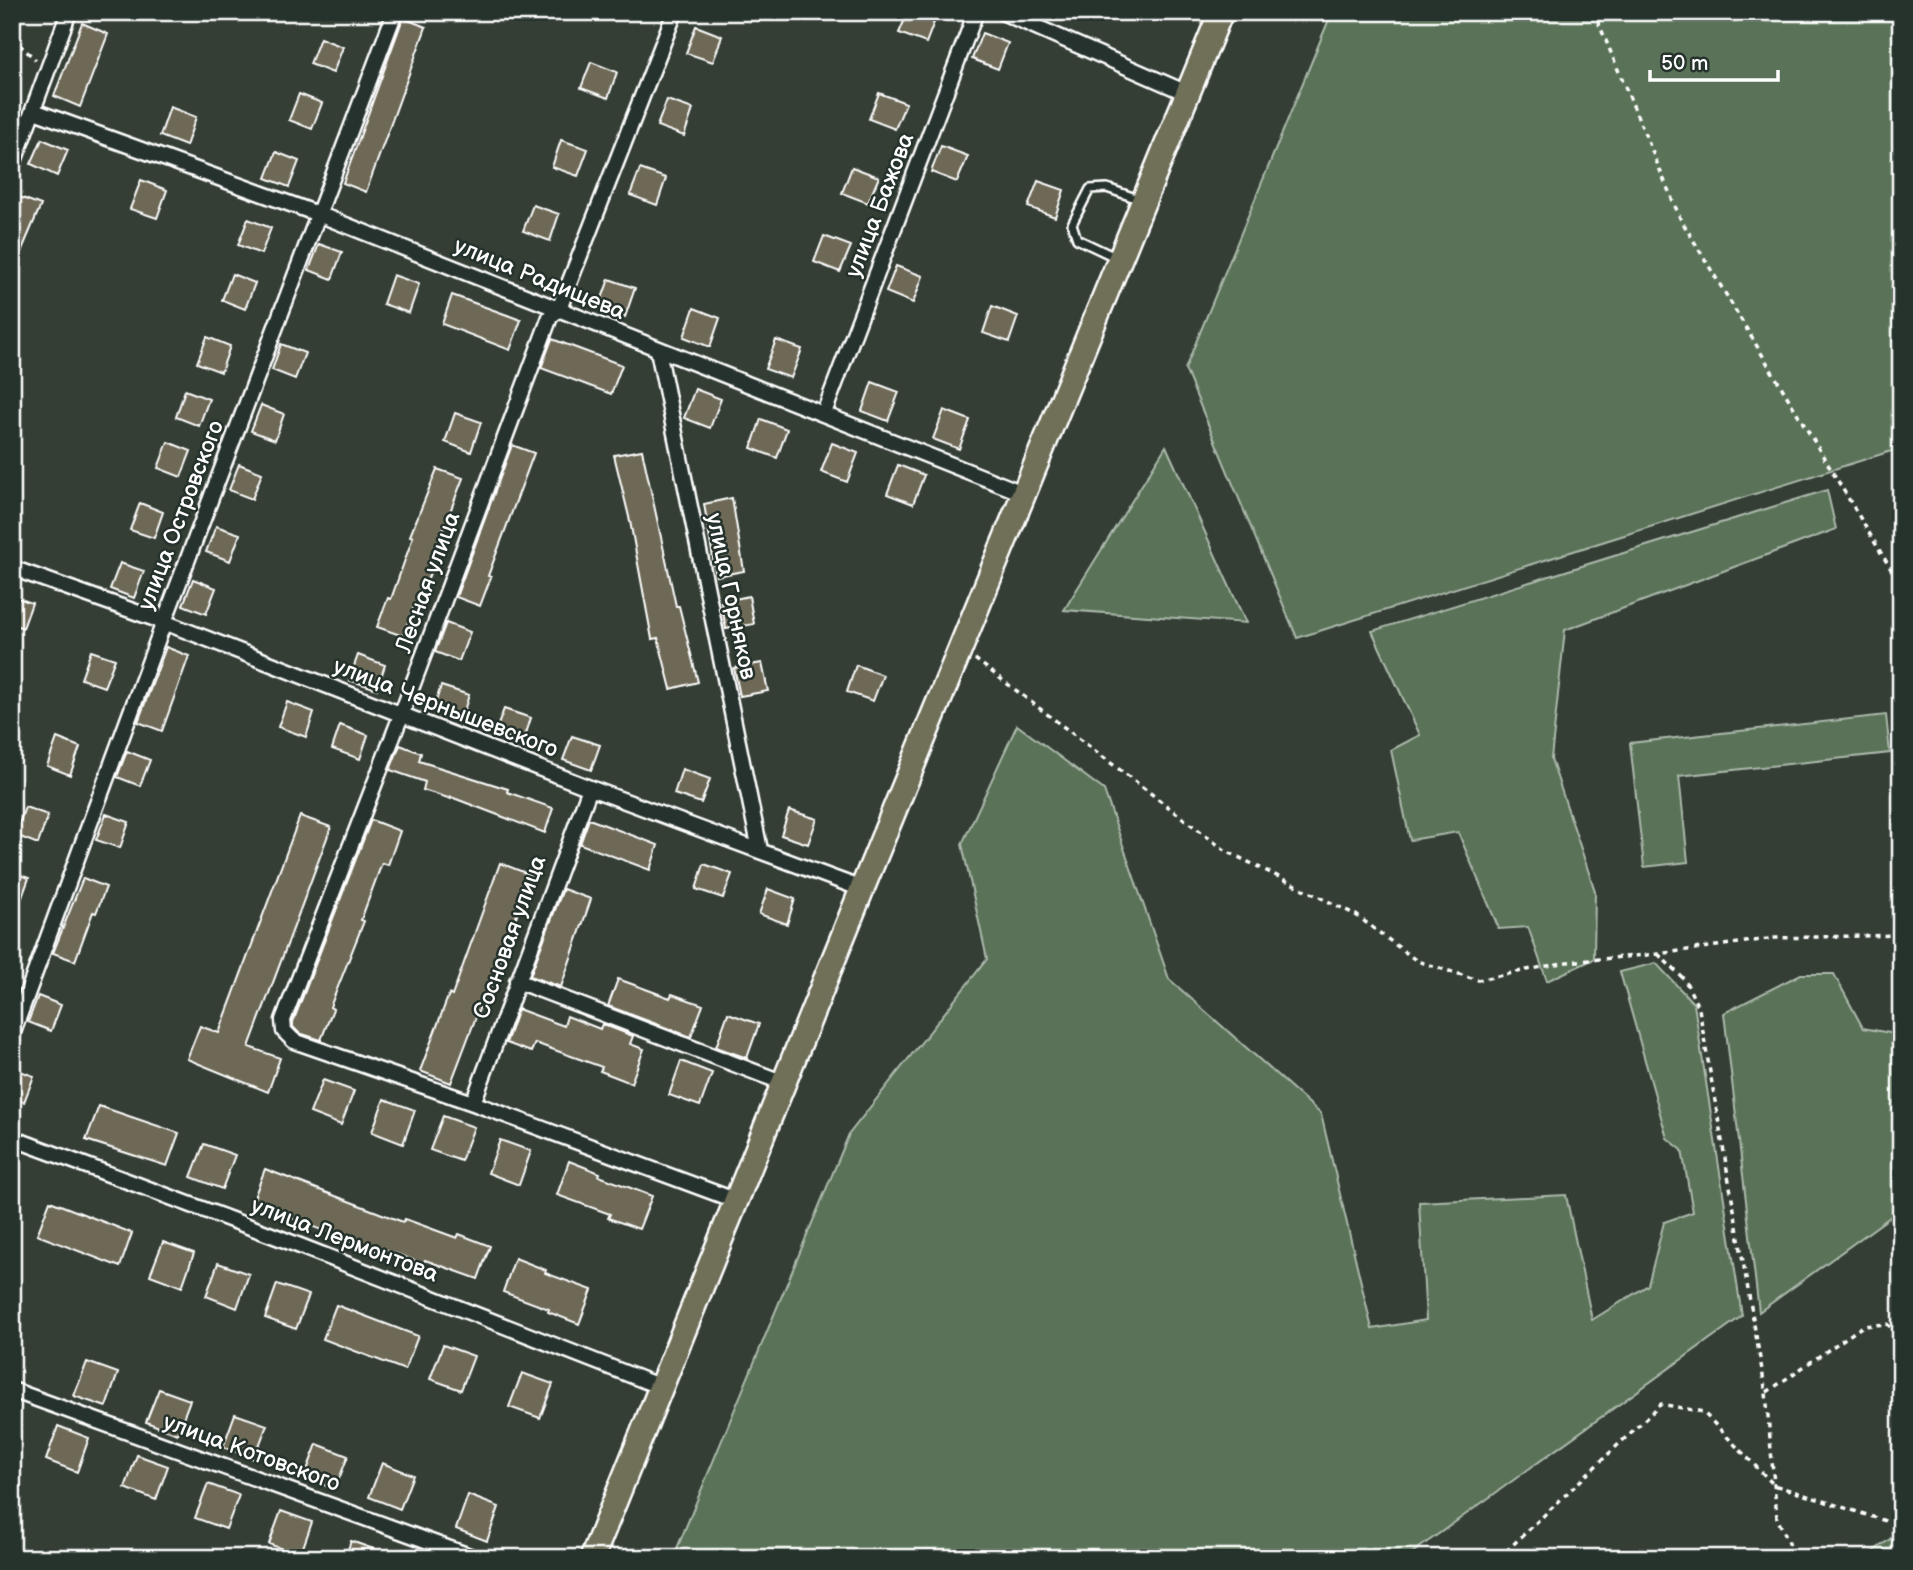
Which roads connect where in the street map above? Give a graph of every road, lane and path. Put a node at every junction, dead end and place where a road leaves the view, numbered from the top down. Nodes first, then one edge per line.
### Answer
1 (69, 12) edge
2 (395, 12) edge
3 (674, 12) edge
4 (976, 12) edge
5 (1002, 12) edge
6 (1221, 12) edge
7 (1594, 12) edge
8 (12, 38) edge
9 (48, 69) junction
10 (1189, 94) junction
11 (34, 111) junction
12 (12, 167) edge
13 (1145, 201) junction
14 (318, 214) junction
15 (1121, 260) junction
16 (559, 309) junction
17 (658, 350) junction
18 (824, 413) junction
19 (1025, 494) junction
20 (12, 568) edge
21 (1901, 586) edge
22 (164, 622) junction
23 (961, 649) junction
24 (402, 713) junction
25 (590, 788) junction
26 (761, 850) junction
27 (862, 889) junction
28 (1901, 935) edge
29 (1658, 954) junction
30 (517, 981) junction
31 (12, 1035) edge
32 (784, 1083) junction
33 (473, 1103) junction
34 (12, 1138) edge
35 (737, 1201) junction
36 (1901, 1336) edge
37 (661, 1387) junction
38 (12, 1390) edge
39 (1766, 1393) junction
40 (1774, 1485) junction
41 (1901, 1526) edge
42 (475, 1558) edge
43 (592, 1558) edge
44 (1499, 1558) edge
45 (1796, 1558) edge

1 - 9 street
2 - 14 street, улица Островского
3 - 16 street
4 - 18 street, улица Бажова
5 - 10 street
6 - 10 highway
7 - 21 path
8 - 9 path
9 - 11 street
10 - 13 highway
11 - 12 street
11 - 14 street, улица Радищева
13 - 15 highway
13 - 15 lane
14 - 16 street, улица Радищева
14 - 22 street, улица Островского
15 - 19 highway
16 - 17 street, улица Радищева
16 - 24 street, Лесная улица
17 - 18 street, улица Радищева
17 - 26 street, улица Горняков
18 - 19 street, улица Радищева
19 - 23 highway
20 - 22 street, улица Чернышевского
22 - 24 street, улица Чернышевского
22 - 31 street, улица Островского
23 - 27 highway
23 - 29 path
24 - 25 street, улица Чернышевского
24 - 33 street, Лесная улица
25 - 26 street, улица Чернышевского
25 - 30 street, Сосновая улица
26 - 27 street, улица Чернышевского
27 - 32 highway
28 - 29 path
29 - 39 path
30 - 32 street
30 - 33 street, Сосновая улица
32 - 35 highway
33 - 35 street
34 - 37 street, улица Лермонтова
35 - 37 highway
36 - 39 path
37 - 43 highway
38 - 42 street, улица Котовского
39 - 40 path
40 - 41 path
40 - 44 path
40 - 45 path

